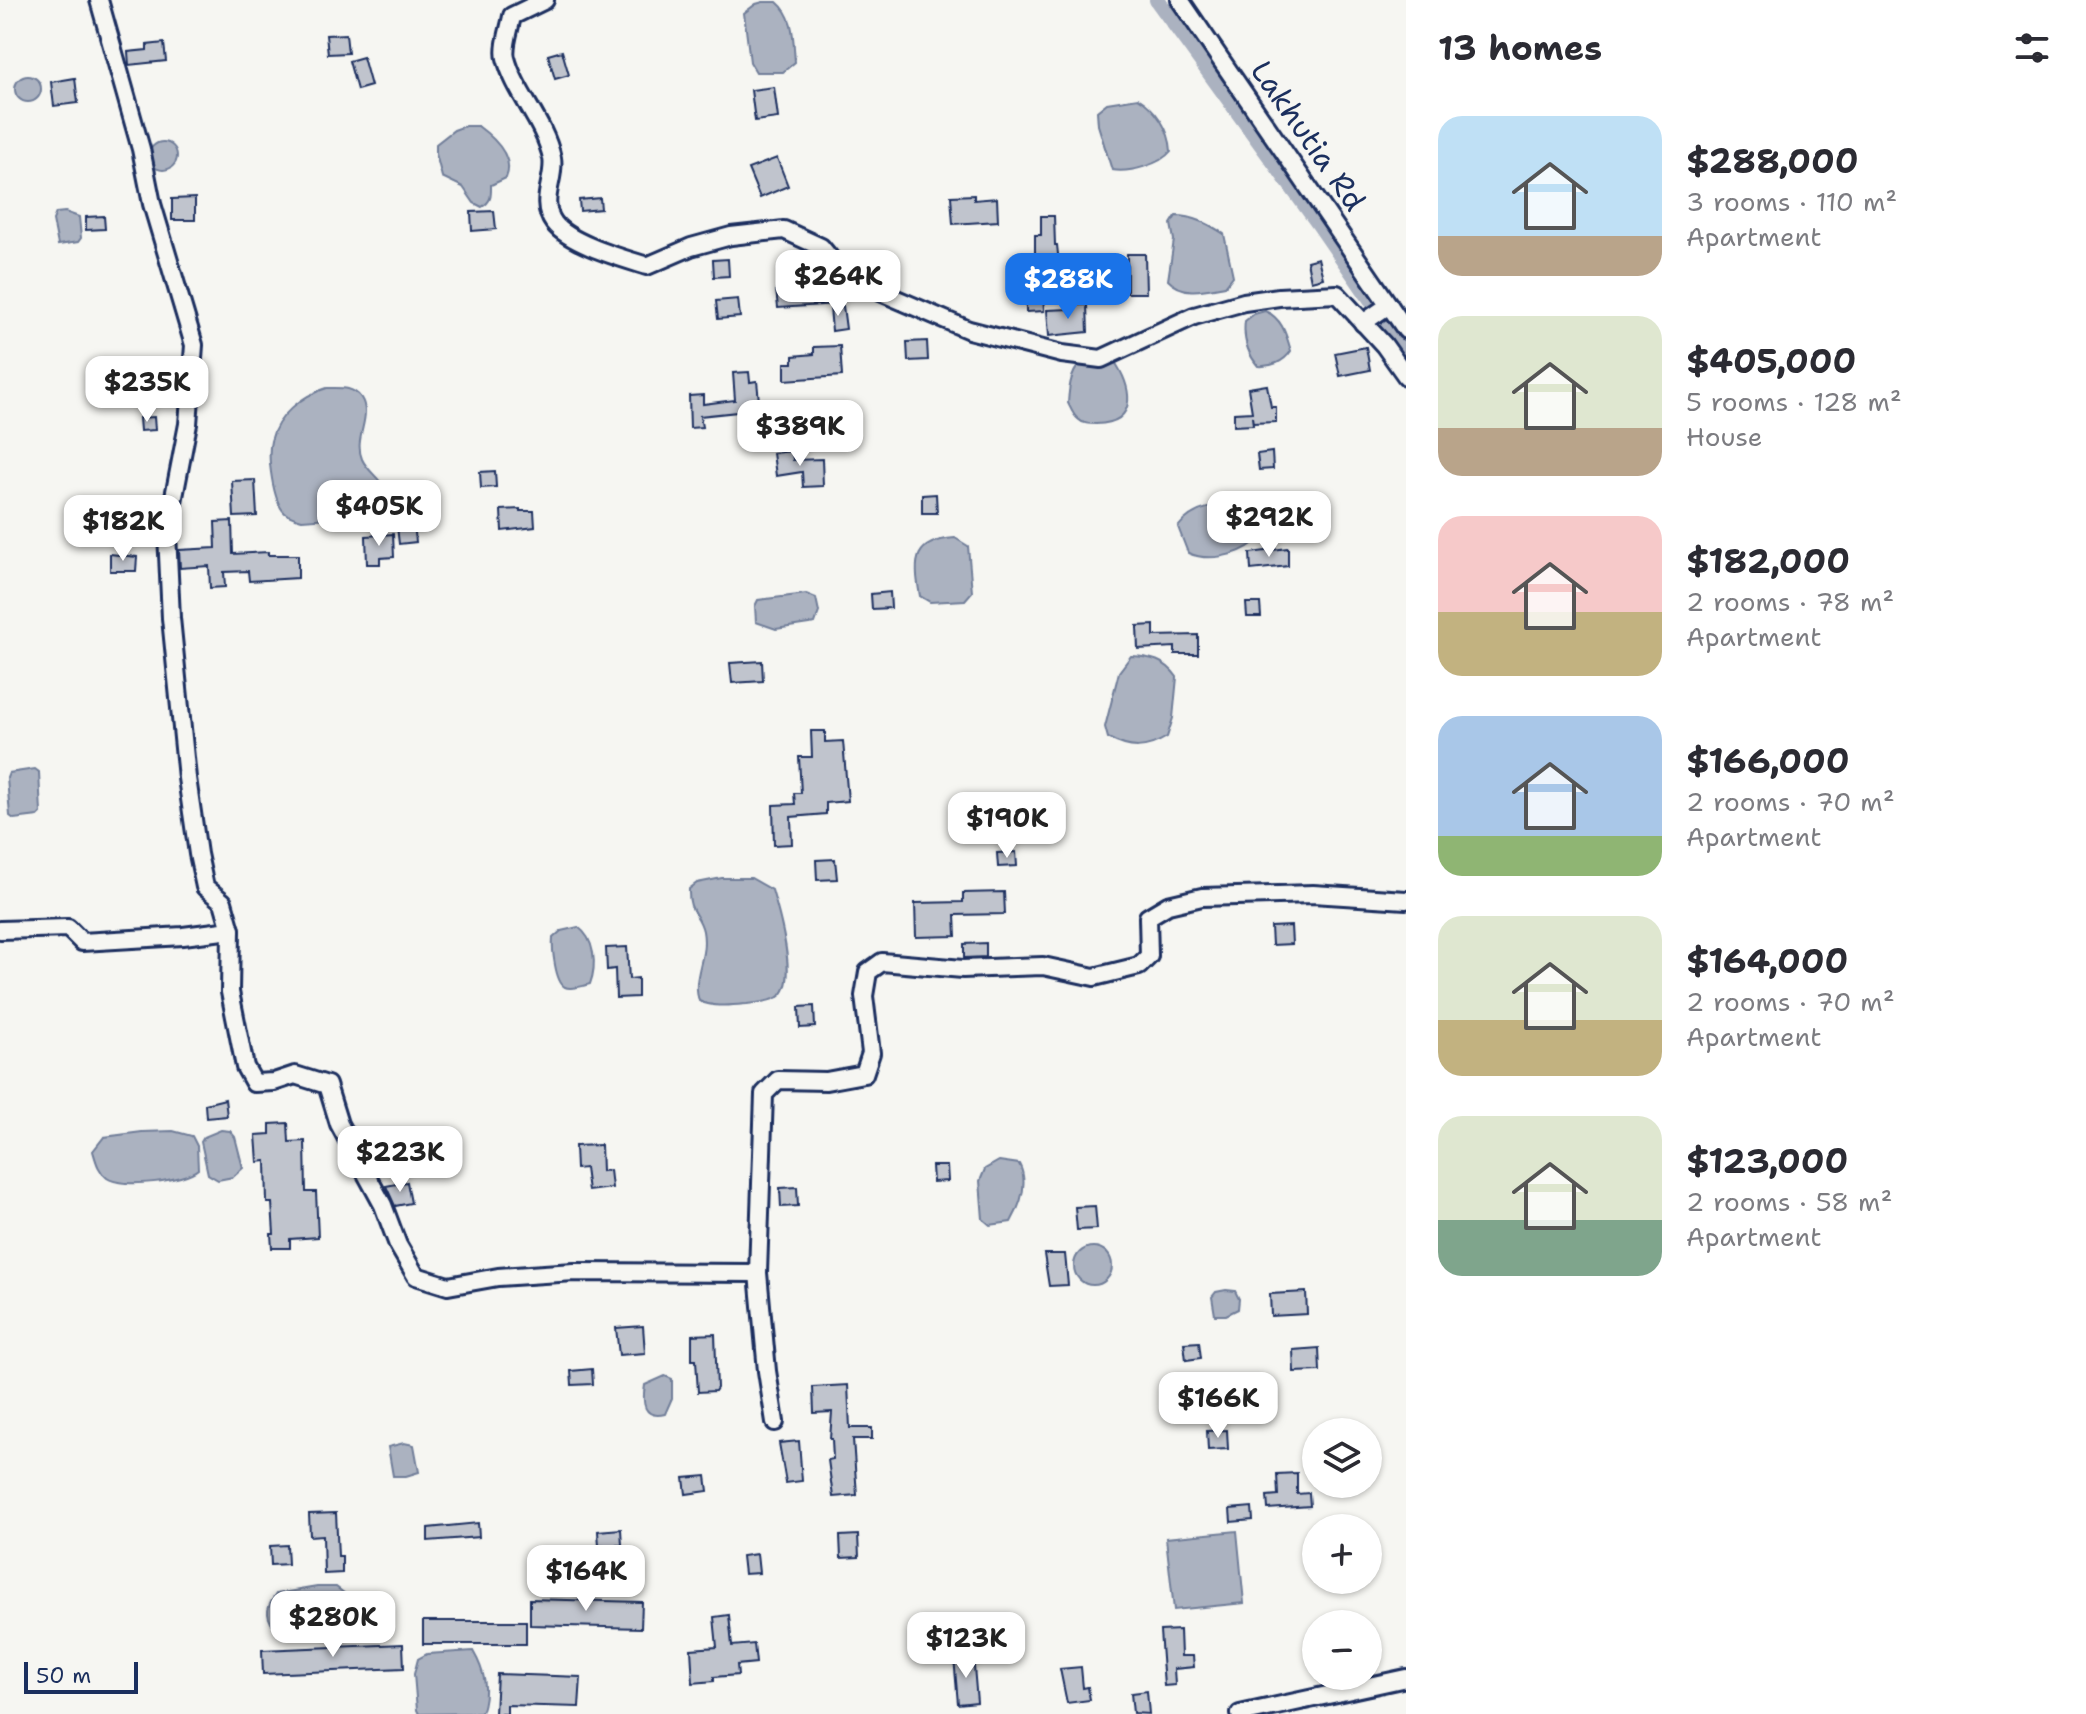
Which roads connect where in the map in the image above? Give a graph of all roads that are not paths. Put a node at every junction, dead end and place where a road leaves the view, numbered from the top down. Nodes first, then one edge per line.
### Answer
1 (99, 0) edge
2 (545, 0) edge
3 (1180, 0) edge
4 (1389, 305) junction
5 (1363, 323) junction
6 (1406, 330) edge
7 (1406, 376) edge
8 (1406, 900) edge
9 (0, 930) edge
10 (231, 930) junction
11 (758, 1273) junction
12 (775, 1422) dead end
13 (1406, 1678) edge
14 (1240, 1714) edge

1 - 10 street
2 - 5 street
3 - 4 street, Lakhutia Rd
4 - 5 street
4 - 6 street, Lakhutia Rd
5 - 7 street
8 - 11 street
9 - 10 street
10 - 11 street
11 - 12 street
13 - 14 street

